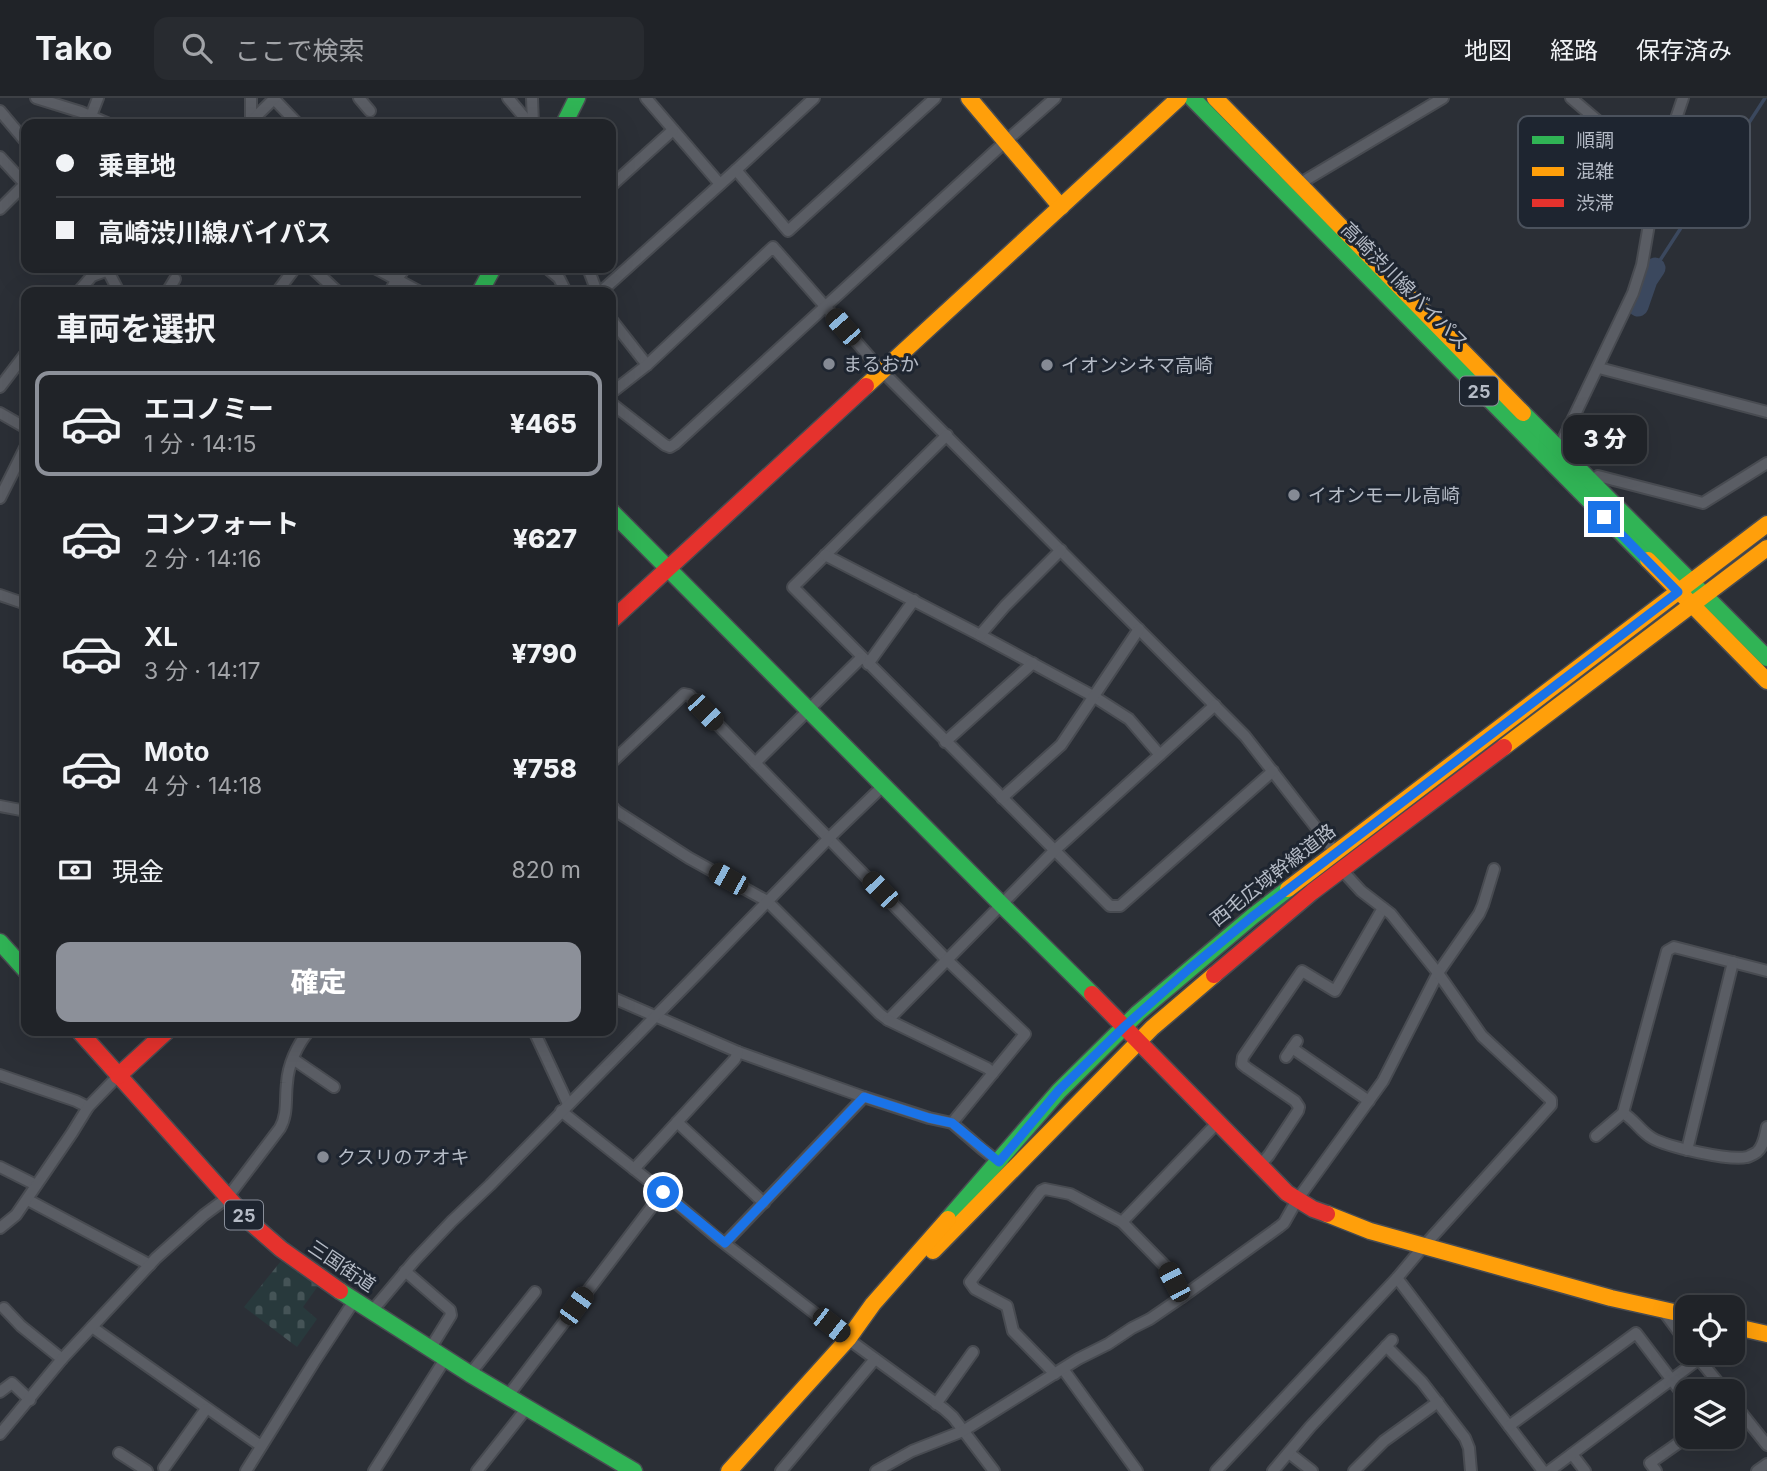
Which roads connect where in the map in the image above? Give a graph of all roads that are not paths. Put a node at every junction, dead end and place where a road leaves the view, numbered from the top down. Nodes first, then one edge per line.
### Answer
1 (36, 98) edge
2 (98, 98) edge
3 (251, 98) edge
4 (274, 98) edge
5 (359, 98) edge
6 (508, 98) edge
7 (532, 98) edge
8 (577, 98) edge
9 (647, 98) edge
10 (814, 98) edge
11 (935, 98) edge
12 (969, 98) edge
13 (1055, 98) edge
14 (1179, 98) edge
15 (1192, 98) edge
16 (1215, 98) edge
17 (1443, 98) edge
18 (1572, 98) edge
19 (1683, 98) edge
20 (0, 111) edge
21 (370, 111) dead end
22 (1593, 116) edge
23 (1677, 116) edge
24 (85, 119) edge
25 (88, 119) edge
26 (250, 119) edge
27 (254, 119) edge
28 (293, 119) edge
29 (527, 119) edge
30 (531, 119) edge
31 (566, 119) edge
32 (673, 130) junction
33 (21, 136) edge
34 (1006, 141) junction
35 (0, 157) edge
36 (736, 170) junction
37 (21, 180) edge
38 (616, 181) edge
39 (720, 184) junction
40 (1299, 184) junction
41 (21, 188) edge
42 (1061, 207) junction
43 (0, 209) edge
44 (1648, 228) edge
45 (100, 273) edge
46 (317, 273) edge
47 (384, 273) edge
48 (401, 273) edge
49 (553, 273) edge
50 (175, 279) dead end
51 (396, 280) junction
52 (82, 287) edge
53 (170, 287) edge
54 (333, 287) edge
55 (392, 287) edge
56 (410, 287) edge
57 (564, 287) edge
58 (606, 287) edge
59 (826, 307) junction
60 (616, 325) edge
61 (647, 365) junction
62 (21, 368) edge
63 (1599, 368) junction
64 (882, 371) junction
65 (0, 387) edge
66 (616, 389) edge
67 (616, 407) edge
68 (1767, 412) edge
69 (0, 413) edge
70 (21, 425) edge
71 (947, 435) junction
72 (1558, 450) junction
73 (21, 456) edge
74 (1767, 463) edge
75 (1590, 482) junction
76 (0, 498) edge
77 (616, 517) edge
78 (1767, 524) edge
79 (1767, 548) edge
80 (1061, 550) junction
81 (825, 555) junction
82 (667, 569) junction
83 (1692, 581) junction
84 (1678, 592) junction
85 (0, 595) edge
86 (1705, 595) junction
87 (914, 600) junction
88 (21, 602) edge
89 (1691, 606) junction
90 (616, 616) edge
91 (1139, 629) junction
92 (980, 635) junction
93 (1767, 658) edge
94 (864, 661) junction
95 (1033, 663) junction
96 (1767, 681) edge
97 (1093, 696) junction
98 (1215, 705) junction
99 (809, 710) junction
100 (945, 742) junction
101 (1160, 755) junction
102 (616, 758) edge
103 (755, 763) junction
104 (1273, 771) junction
105 (884, 785) junction
106 (1002, 799) junction
107 (0, 806) edge
108 (21, 810) edge
109 (616, 811) edge
110 (829, 838) junction
111 (1055, 850) junction
112 (1336, 853) junction
113 (1341, 869) junction
114 (1494, 869) dead end
115 (767, 901) junction
116 (1002, 905) junction
117 (1383, 908) junction
118 (0, 942) edge
119 (947, 960) junction
120 (1734, 962) junction
121 (21, 965) edge
122 (1767, 971) edge
123 (1438, 973) junction
124 (616, 1000) edge
125 (655, 1017) junction
126 (888, 1020) junction
127 (1125, 1026) junction
128 (83, 1036) edge
129 (162, 1036) edge
130 (305, 1036) edge
131 (536, 1036) edge
132 (1139, 1041) junction
133 (1292, 1049) dead end
134 (738, 1052) junction
135 (293, 1059) junction
136 (993, 1073) junction
137 (0, 1075) edge
138 (118, 1076) junction
139 (334, 1087) dead end
140 (864, 1097) junction
141 (1369, 1101) junction
142 (88, 1107) junction
143 (564, 1108) junction
144 (1623, 1113) junction
145 (1219, 1121) junction
146 (677, 1122) junction
147 (952, 1123) junction
148 (1767, 1127) edge
149 (1596, 1136) dead end
150 (1687, 1150) junction
151 (1261, 1164) junction
152 (1005, 1166) junction
153 (0, 1167) edge
154 (634, 1169) junction
155 (36, 1185) junction
156 (663, 1192) junction
157 (227, 1198) junction
158 (28, 1200) junction
159 (1297, 1200) junction
160 (764, 1203) junction
161 (1122, 1222) junction
162 (0, 1227) edge
163 (725, 1243) junction
164 (1423, 1247) junction
165 (150, 1265) junction
166 (405, 1272) junction
167 (1397, 1278) junction
168 (535, 1292) dead end
169 (1182, 1297) junction
170 (354, 1301) junction
171 (4, 1308) dead end
172 (1662, 1309) junction
173 (372, 1311) junction
174 (1675, 1312) edge
175 (92, 1327) junction
176 (1675, 1327) edge
177 (1745, 1329) edge
178 (1767, 1334) edge
179 (848, 1339) junction
180 (430, 1349) junction
181 (973, 1352) dead end
182 (62, 1359) junction
183 (444, 1359) junction
184 (875, 1359) junction
185 (1687, 1365) edge
186 (1704, 1365) edge
187 (1059, 1371) junction
188 (470, 1374) junction
189 (1715, 1379) edge
190 (1671, 1380) junction
191 (1675, 1385) edge
192 (0, 1392) edge
193 (507, 1397) junction
194 (30, 1400) junction
195 (1438, 1402) junction
196 (936, 1404) junction
197 (206, 1409) junction
198 (526, 1409) junction
199 (1745, 1417) edge
200 (1509, 1426) junction
201 (963, 1431) junction
202 (0, 1434) edge
203 (1675, 1445) edge
204 (1767, 1445) edge
205 (261, 1447) junction
206 (119, 1452) dead end
207 (1289, 1453) junction
208 (1572, 1454) junction
209 (1767, 1464) edge
210 (164, 1468) dead end
211 (147, 1471) edge
212 (247, 1471) edge
213 (374, 1471) edge
214 (477, 1471) edge
215 (634, 1471) edge
216 (729, 1471) edge
217 (782, 1471) edge
218 (876, 1471) edge
219 (994, 1471) edge
220 (1137, 1471) edge
221 (1216, 1471) edge
222 (1273, 1471) edge
223 (1312, 1471) edge
224 (1354, 1471) edge
225 (1471, 1471) edge
226 (1543, 1471) edge
227 (1549, 1471) edge
228 (1585, 1471) edge
229 (1656, 1471) edge
230 (1757, 1471) edge

1 - 24 street
2 - 25 street
3 - 26 street
4 - 27 street
4 - 28 street
5 - 21 street
6 - 29 street
7 - 30 street
8 - 31 street
9 - 32 street
10 - 36 street
11 - 36 street
12 - 34 street
13 - 34 street
14 - 42 street
15 - 84 street, 高崎渋川線バイパス / 25
16 - 40 street, 高崎渋川線バイパス / 25
17 - 40 street
18 - 22 street
19 - 23 street
20 - 33 street
32 - 38 street
32 - 39 street
34 - 42 street
34 - 59 street
35 - 37 street
36 - 39 street
39 - 58 street
40 - 72 street, 高崎渋川線バイパス / 25
41 - 43 street
42 - 64 street
44 - 63 street
45 - 52 street
46 - 54 street
47 - 51 street
48 - 51 street
49 - 57 street
50 - 53 street
51 - 55 street
51 - 56 street
59 - 61 street
59 - 64 street
59 - 67 street
60 - 61 street
61 - 66 street
62 - 65 street
63 - 68 street
63 - 72 street
64 - 71 street
64 - 82 street
69 - 70 street
71 - 80 street
71 - 81 street
72 - 75 street, 高崎渋川線バイパス / 25
73 - 76 street
74 - 75 street
75 - 83 street, 高崎渋川線バイパス / 25
77 - 82 street
78 - 83 street, 西毛広域幹線道路
79 - 86 street, 西毛広域幹線道路
80 - 91 street
80 - 92 street
81 - 87 street
81 - 94 street
82 - 90 street
82 - 99 street
83 - 84 street, 西毛広域幹線道路
83 - 86 street, 高崎渋川線バイパス / 25
84 - 89 street, 高崎渋川線バイパス / 25
84 - 112 street, 西毛広域幹線道路
85 - 88 street
86 - 89 street, 西毛広域幹線道路
86 - 93 street, 高崎渋川線バイパス / 25
87 - 92 street
87 - 94 street
89 - 96 street, 高崎渋川線バイパス / 25
89 - 113 street, 西毛広域幹線道路
91 - 97 street
91 - 98 street
92 - 95 street
94 - 99 street
94 - 100 street
95 - 97 street
95 - 100 street
97 - 101 street
97 - 106 street
98 - 101 street
98 - 104 street
99 - 103 street
99 - 105 street
100 - 106 street
101 - 111 street
102 - 103 street
103 - 110 street
104 - 111 street
104 - 112 street
105 - 110 street
105 - 116 street
106 - 111 street
107 - 108 street
109 - 115 street
110 - 115 street
110 - 119 street
111 - 116 street
112 - 127 street, 西毛広域幹線道路
113 - 117 street
113 - 132 street, 西毛広域幹線道路
114 - 123 street
115 - 125 street
115 - 126 street
116 - 119 street
116 - 127 street
117 - 123 street
117 - 151 street
118 - 121 street
119 - 126 street
119 - 136 street
120 - 122 street
120 - 144 street
120 - 150 street
123 - 141 street
123 - 164 street
124 - 125 street
125 - 134 street
125 - 143 street
126 - 136 street
127 - 132 street
127 - 152 street, 西毛広域幹線道路
128 - 138 street, 三国街道 / 25
129 - 138 street
130 - 135 street
131 - 143 street
132 - 145 street
132 - 152 street, 西毛広域幹線道路
133 - 141 street
134 - 140 street
134 - 146 street
135 - 139 street
135 - 157 street
136 - 147 street
137 - 142 street
138 - 142 street
138 - 157 street, 三国街道 / 25
140 - 147 street
140 - 160 street
141 - 159 street
142 - 155 street
143 - 154 street
143 - 166 street
144 - 149 street
144 - 150 street
145 - 151 street
145 - 161 street
146 - 154 street
146 - 160 street
147 - 152 street
148 - 150 street
151 - 159 street
152 - 179 street, 西毛広域幹線道路
153 - 155 street
154 - 156 street
155 - 158 street
156 - 163 street
156 - 193 street
157 - 165 street
157 - 170 street, 三国街道 / 25
158 - 162 street
158 - 165 street
159 - 164 street
159 - 169 street
160 - 163 street
161 - 169 street
161 - 187 street
163 - 179 street
164 - 167 street
164 - 172 street
165 - 175 street
166 - 173 street
166 - 180 street
167 - 200 street
167 - 221 street
168 - 188 street
169 - 187 street
170 - 173 street, 三国街道 / 25
170 - 205 street
171 - 182 street
172 - 174 street
172 - 176 street
173 - 180 street, 三国街道 / 25
175 - 182 street
175 - 197 street
177 - 178 street
179 - 184 street
179 - 216 street, 西毛広域幹線道路
180 - 183 street, 三国街道 / 25
181 - 196 street
182 - 194 street
183 - 188 street, 三国街道 / 25
183 - 213 street
184 - 196 street
184 - 217 street
185 - 190 street
186 - 189 street
187 - 201 street
187 - 220 street
188 - 193 street, 三国街道 / 25
190 - 191 street
190 - 200 street
190 - 208 street
192 - 194 street
193 - 198 street, 三国街道 / 25
194 - 202 street
195 - 207 street
195 - 224 street
195 - 225 street
196 - 201 street
197 - 205 street
197 - 210 street
198 - 214 street
198 - 215 street, 三国街道 / 25
199 - 204 street
200 - 226 street
201 - 218 street
201 - 219 street
203 - 229 street
205 - 212 street
206 - 211 street
207 - 222 street
207 - 223 street
208 - 227 street
208 - 228 street
209 - 230 street

